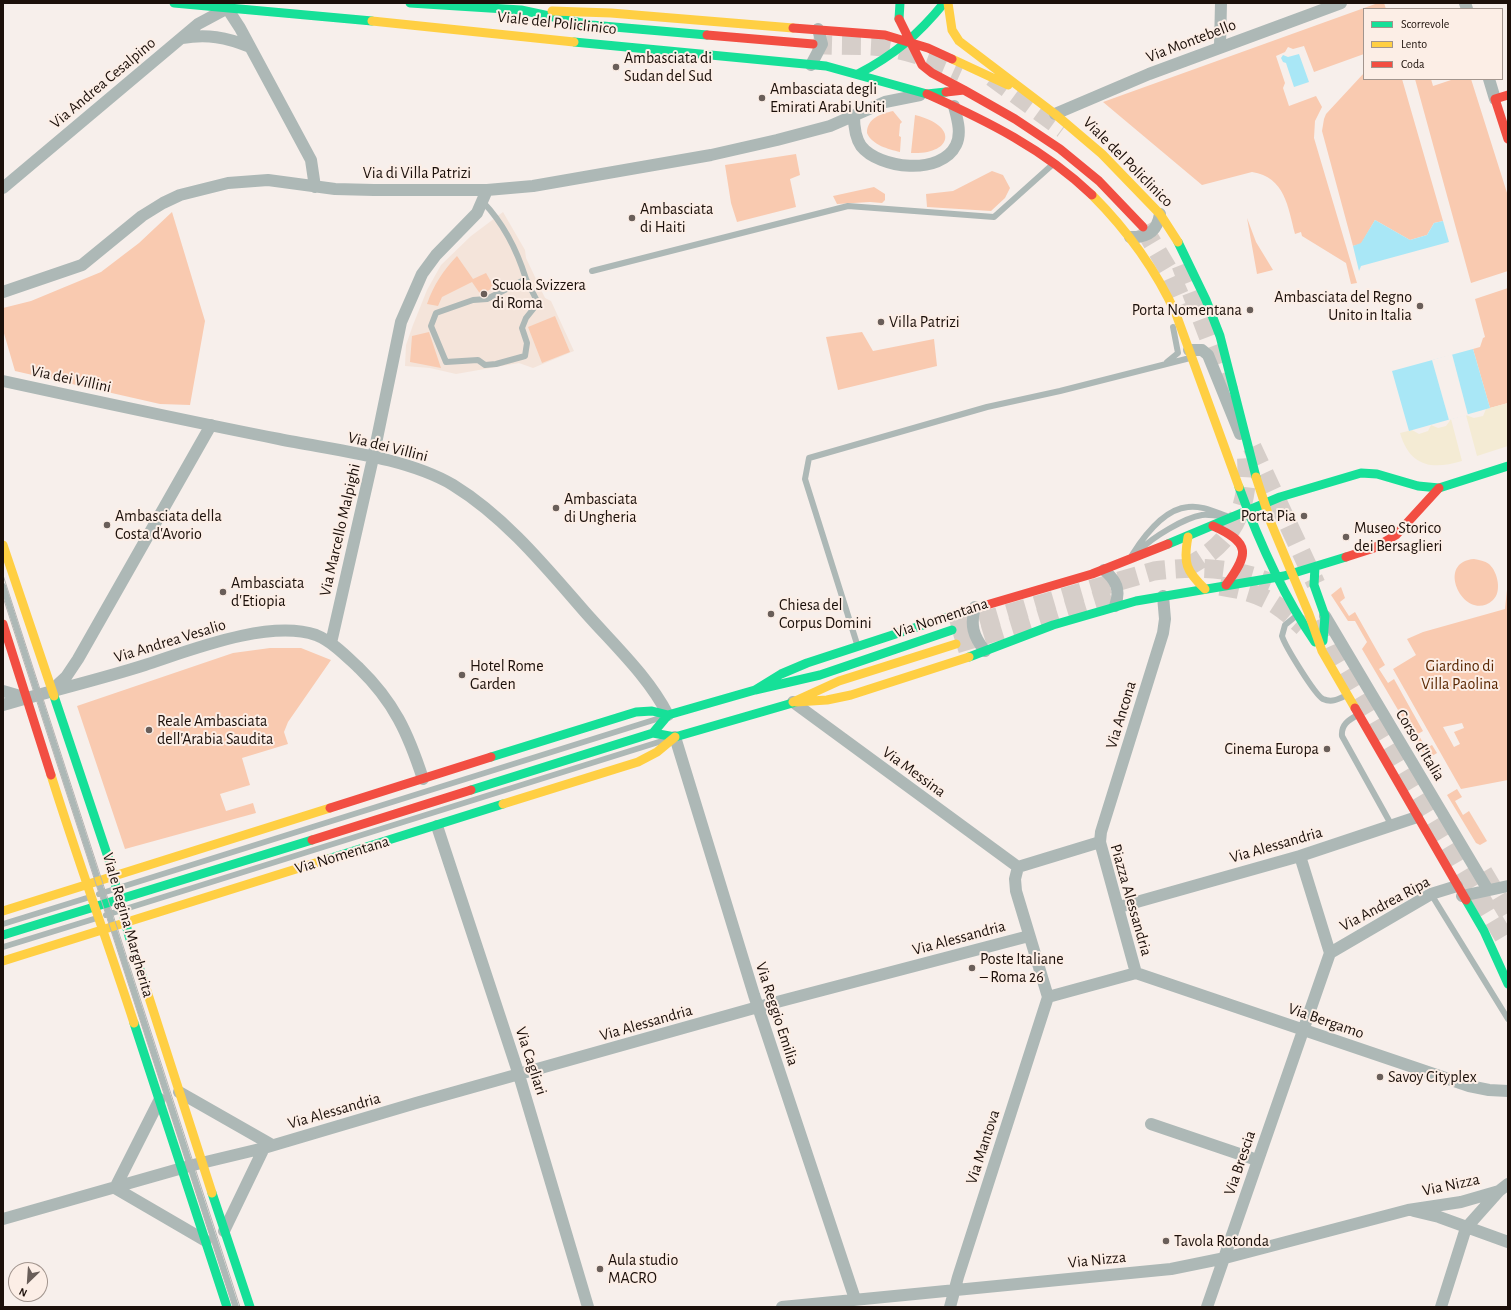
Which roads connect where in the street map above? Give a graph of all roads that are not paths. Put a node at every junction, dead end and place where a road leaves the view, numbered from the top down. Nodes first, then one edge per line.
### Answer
1 (174, 3) edge
2 (410, 3) edge
3 (900, 3) edge
4 (944, 3) edge
5 (948, 3) edge
6 (1221, 3) edge
7 (1341, 3) edge
8 (227, 6) edge
9 (521, 10) junction
10 (892, 27) junction
11 (818, 29) junction
12 (182, 38) junction
13 (911, 42) junction
14 (813, 44) tunnel mouth
15 (1220, 46) junction
16 (250, 47) junction
17 (811, 65) junction
18 (858, 74) junction
19 (942, 79) junction
20 (1489, 80) edge
21 (948, 90) junction
22 (964, 90) junction
23 (1026, 92) junction
24 (926, 94) junction
25 (1508, 95) edge
26 (1495, 99) junction
27 (954, 106) junction
28 (1055, 114) junction
29 (854, 116) junction
30 (1508, 139) edge
31 (1053, 164) junction
32 (314, 187) junction
33 (3, 188) edge
34 (487, 190) junction
35 (483, 202) junction
36 (1160, 214) junction
37 (1143, 227) tunnel mouth
38 (1130, 237) junction
39 (1150, 264) junction
40 (592, 271) dead end
41 (526, 279) junction
42 (3, 292) edge
43 (1191, 354) junction
44 (1166, 363) junction
45 (3, 381) edge
46 (211, 425) junction
47 (1248, 451) junction
48 (373, 458) junction
49 (1508, 466) edge
50 (1439, 488) junction
51 (1264, 503) junction
52 (1247, 510) junction
53 (1230, 518) junction
54 (1213, 526) junction
55 (1188, 537) junction
56 (3, 545) edge
57 (1128, 562) junction
58 (1315, 567) junction
59 (1104, 570) junction
60 (1293, 574) junction
61 (1276, 578) junction
62 (1226, 585) junction
63 (3, 586) edge
64 (1205, 589) junction
65 (1163, 596) junction
66 (975, 606) junction
67 (1115, 606) junction
68 (1296, 616) junction
69 (1325, 616) junction
70 (3, 624) edge
71 (952, 630) tunnel mouth
72 (330, 643) junction
73 (956, 644) tunnel mouth
74 (857, 646) junction
75 (985, 651) junction
76 (1322, 652) junction
77 (755, 690) junction
78 (3, 691) edge
79 (51, 691) junction
80 (1348, 695) junction
81 (33, 696) junction
82 (792, 702) junction
83 (3, 705) edge
84 (1359, 714) junction
85 (668, 715) junction
86 (653, 733) junction
87 (674, 737) junction
88 (423, 779) junction
89 (1417, 817) junction
90 (437, 826) junction
91 (1392, 826) junction
92 (1100, 842) junction
93 (1300, 856) junction
94 (1018, 868) junction
95 (114, 876) junction
96 (99, 881) junction
97 (86, 885) junction
98 (1508, 886) edge
99 (117, 888) junction
100 (1488, 890) junction
101 (1459, 891) junction
102 (103, 893) junction
103 (1431, 894) junction
104 (91, 897) junction
105 (120, 900) junction
106 (106, 903) junction
107 (94, 906) junction
108 (1119, 907) junction
109 (122, 910) junction
110 (3, 911) edge
111 (109, 914) junction
112 (98, 917) junction
113 (125, 923) junction
114 (3, 924) edge
115 (113, 926) junction
116 (103, 930) junction
117 (1484, 931) junction
118 (3, 935) edge
119 (1029, 936) junction
120 (3, 947) edge
121 (1330, 952) junction
122 (1506, 955) dead end
123 (3, 961) edge
124 (1136, 972) junction
125 (1508, 984) edge
126 (1048, 997) junction
127 (758, 1007) junction
128 (1508, 1019) edge
129 (1302, 1030) junction
130 (519, 1075) junction
131 (1508, 1091) edge
132 (179, 1092) junction
133 (160, 1099) junction
134 (1151, 1124) dead end
135 (270, 1146) junction
136 (1258, 1160) junction
137 (191, 1166) junction
138 (1504, 1187) edge
139 (115, 1188) junction
140 (1408, 1210) junction
141 (3, 1219) edge
142 (1466, 1228) junction
143 (224, 1231) junction
144 (206, 1241) junction
145 (1508, 1242) edge
146 (1225, 1258) junction
147 (954, 1290) junction
148 (855, 1300) junction
149 (227, 1307) edge
150 (236, 1307) edge
151 (250, 1307) edge
152 (588, 1307) edge
153 (782, 1307) edge
154 (950, 1307) edge
155 (1208, 1307) edge
156 (1441, 1307) edge

1 - 8 main road, Viale del Policlinico
2 - 9 main road, Viale del Policlinico
3 - 10 main road
4 - 13 main road
5 - 23 main road, Viale del Policlinico
6 - 15 street
7 - 15 street, Via Montebello
8 - 12 street, Via Andrea Cesalpino
8 - 16 street
8 - 17 main road, Viale del Policlinico
9 - 11 main road, Viale del Policlinico
9 - 14 main road
10 - 11 main road, Viale del Policlinico
10 - 13 main road
10 - 13 main road, Viale del Policlinico
11 - 17 street
12 - 16 street
12 - 33 street, Via Andrea Cesalpino
13 - 18 main road
13 - 19 main road
13 - 23 main road, Viale del Policlinico
15 - 28 street, Via Montebello
16 - 32 street
17 - 18 main road, Viale del Policlinico
18 - 24 main road, Viale del Policlinico
19 - 21 main road
19 - 22 main road
20 - 26 street
21 - 22 main road, Viale del Policlinico
21 - 24 main road, Viale del Policlinico
21 - 27 main road
22 - 37 main road
23 - 28 main road, Viale del Policlinico
24 - 27 main road, Viale del Policlinico
24 - 29 street
25 - 26 main road
26 - 30 main road
27 - 29 street
27 - 31 main road, Viale del Policlinico
28 - 36 main road, Viale del Policlinico
29 - 34 street, Via di Villa Patrizi
31 - 38 main road, Viale del Policlinico
31 - 40 lane
32 - 34 street, Via di Villa Patrizi
32 - 42 street, Via di Villa Patrizi
34 - 35 street, Via Marcello Malpighi
35 - 41 lane
35 - 48 street, Via Marcello Malpighi
36 - 38 street
36 - 47 main road, Viale del Policlinico
38 - 39 main road, Viale del Policlinico
39 - 43 main road, Viale del Policlinico
39 - 44 lane
41 - 41 lane
43 - 44 lane
43 - 47 street, Viale del Policlinico
43 - 52 main road, Viale del Policlinico
44 - 74 lane
45 - 46 street, Via dei Villini
46 - 48 street, Via dei Villini
46 - 79 street
47 - 51 main road, Viale del Policlinico
48 - 72 street, Via Marcello Malpighi
48 - 85 street, Via dei Villini
49 - 50 main road
50 - 51 main road
50 - 58 main road
51 - 52 main road
51 - 60 main road, Viale del Policlinico
52 - 53 main road
52 - 61 main road, Viale del Policlinico
53 - 54 main road
53 - 57 lane
53 - 57 lane
54 - 55 main road
54 - 62 main road
55 - 57 main road, Via Nomentana
55 - 64 main road
56 - 79 main road, Viale Regina Margherita
57 - 59 main road, Via Nomentana
58 - 60 main road
58 - 69 main road, Corso d'Italia
59 - 66 main road, Via Nomentana
59 - 67 street
60 - 61 main road
60 - 76 main road
61 - 62 main road
61 - 68 main road, Viale del Policlinico
62 - 64 main road
63 - 81 lane, Viale Regina Margherita
64 - 65 main road, Via Nomentana
65 - 67 main road, Via Nomentana
65 - 92 street, Via Ancona
66 - 74 main road, Via Nomentana
66 - 75 street
67 - 75 main road, Via Nomentana
68 - 76 main road, Viale del Policlinico
68 - 80 lane
69 - 76 main road, Corso d'Italia
69 - 100 street, Corso d'Italia
70 - 81 main road, Viale Regina Margherita
71 - 77 main road
72 - 79 street, Via Andrea Vesalio
72 - 88 street, Via Andrea Vesalio
73 - 82 main road
74 - 77 main road, Via Nomentana
75 - 82 main road, Via Nomentana
76 - 80 main road
77 - 85 main road, Via Nomentana
78 - 81 street
79 - 81 street, Via Andrea Vesalio
79 - 95 main road, Viale Regina Margherita
80 - 84 main road
81 - 83 street, Via Andrea Vesalio
81 - 96 lane, Viale Regina Margherita
81 - 97 main road, Viale Regina Margherita
82 - 87 main road, Via Nomentana
82 - 94 street, Via Messina
84 - 89 main road
84 - 91 lane
85 - 86 main road
85 - 88 main road, Via Nomentana
85 - 99 lane, Via Nomentana
86 - 87 main road, Via Nomentana
86 - 105 main road, Via Nomentana
87 - 90 main road, Via Nomentana
87 - 109 lane, Via Nomentana
87 - 127 street, Via Reggio Emilia
88 - 95 main road, Via Nomentana
89 - 91 street, Via Alessandria
89 - 101 main road
90 - 113 main road, Via Nomentana
90 - 130 street, Via Cagliari
91 - 93 street, Via Alessandria
92 - 94 street, Piazza Alessandria
92 - 108 street, Piazza Alessandria
93 - 108 street, Via Alessandria
93 - 121 street
94 - 119 street
95 - 96 main road, Via Nomentana
95 - 99 main road, Viale Regina Margherita
96 - 97 main road, Via Nomentana
96 - 102 lane, Viale Regina Margherita
97 - 104 main road, Viale Regina Margherita
97 - 110 main road, Via Nomentana
98 - 100 street, Via Andrea Ripa
99 - 102 lane, Via Nomentana
99 - 105 main road, Viale Regina Margherita
100 - 101 street, Via Andrea Ripa
101 - 103 street, Via Andrea Ripa
101 - 117 main road
102 - 104 lane, Via Nomentana
102 - 106 lane, Viale Regina Margherita
103 - 121 street, Via Andrea Ripa
103 - 128 lane
104 - 107 main road, Viale Regina Margherita
104 - 114 lane, Via Nomentana
105 - 106 main road, Via Nomentana
105 - 109 main road, Viale Regina Margherita
106 - 107 main road, Via Nomentana
106 - 111 lane, Viale Regina Margherita
107 - 112 main road, Viale Regina Margherita
107 - 118 main road, Via Nomentana
108 - 124 street, Piazza Alessandria
109 - 111 lane, Via Nomentana
109 - 113 main road, Viale Regina Margherita
111 - 112 lane, Via Nomentana
111 - 115 lane, Viale Regina Margherita
112 - 116 main road, Viale Regina Margherita
112 - 120 lane, Via Nomentana
113 - 115 main road, Via Nomentana
113 - 132 main road, Viale Regina Margherita
115 - 116 main road, Via Nomentana
115 - 137 lane, Viale Regina Margherita
116 - 123 main road, Via Nomentana
116 - 133 main road, Viale Regina Margherita
117 - 122 main road
117 - 125 main road
119 - 126 street
119 - 127 street, Via Alessandria
121 - 129 street, Via Brescia
124 - 126 street, Piazza Alessandria
124 - 129 street, Via Bergamo
126 - 147 street, Via Mantova
127 - 130 street, Via Alessandria
127 - 148 street, Via Reggio Emilia
129 - 131 street, Via Bergamo
129 - 136 street, Via Brescia
130 - 135 street, Via Alessandria
130 - 152 street, Via Cagliari
132 - 135 street
132 - 137 main road, Viale Regina Margherita
133 - 137 main road, Viale Regina Margherita
133 - 139 street
134 - 136 street
135 - 137 street, Via Alessandria
135 - 143 street
136 - 146 street, Via Brescia
137 - 139 street, Via Alessandria
137 - 143 main road, Viale Regina Margherita
137 - 144 main road, Viale Regina Margherita
137 - 150 lane, Viale Regina Margherita
138 - 140 street, Via Nizza
138 - 142 street, Via Nizza
139 - 141 street
139 - 144 street
140 - 142 street, Via Nizza
140 - 146 street, Via Nizza
142 - 145 street
142 - 156 street
143 - 151 main road, Viale Regina Margherita
144 - 149 main road, Viale Regina Margherita
146 - 147 street, Via Nizza
146 - 155 street, Via Brescia
147 - 148 street, Via Nizza
147 - 154 street, Via Mantova
148 - 153 street, Via Nizza

